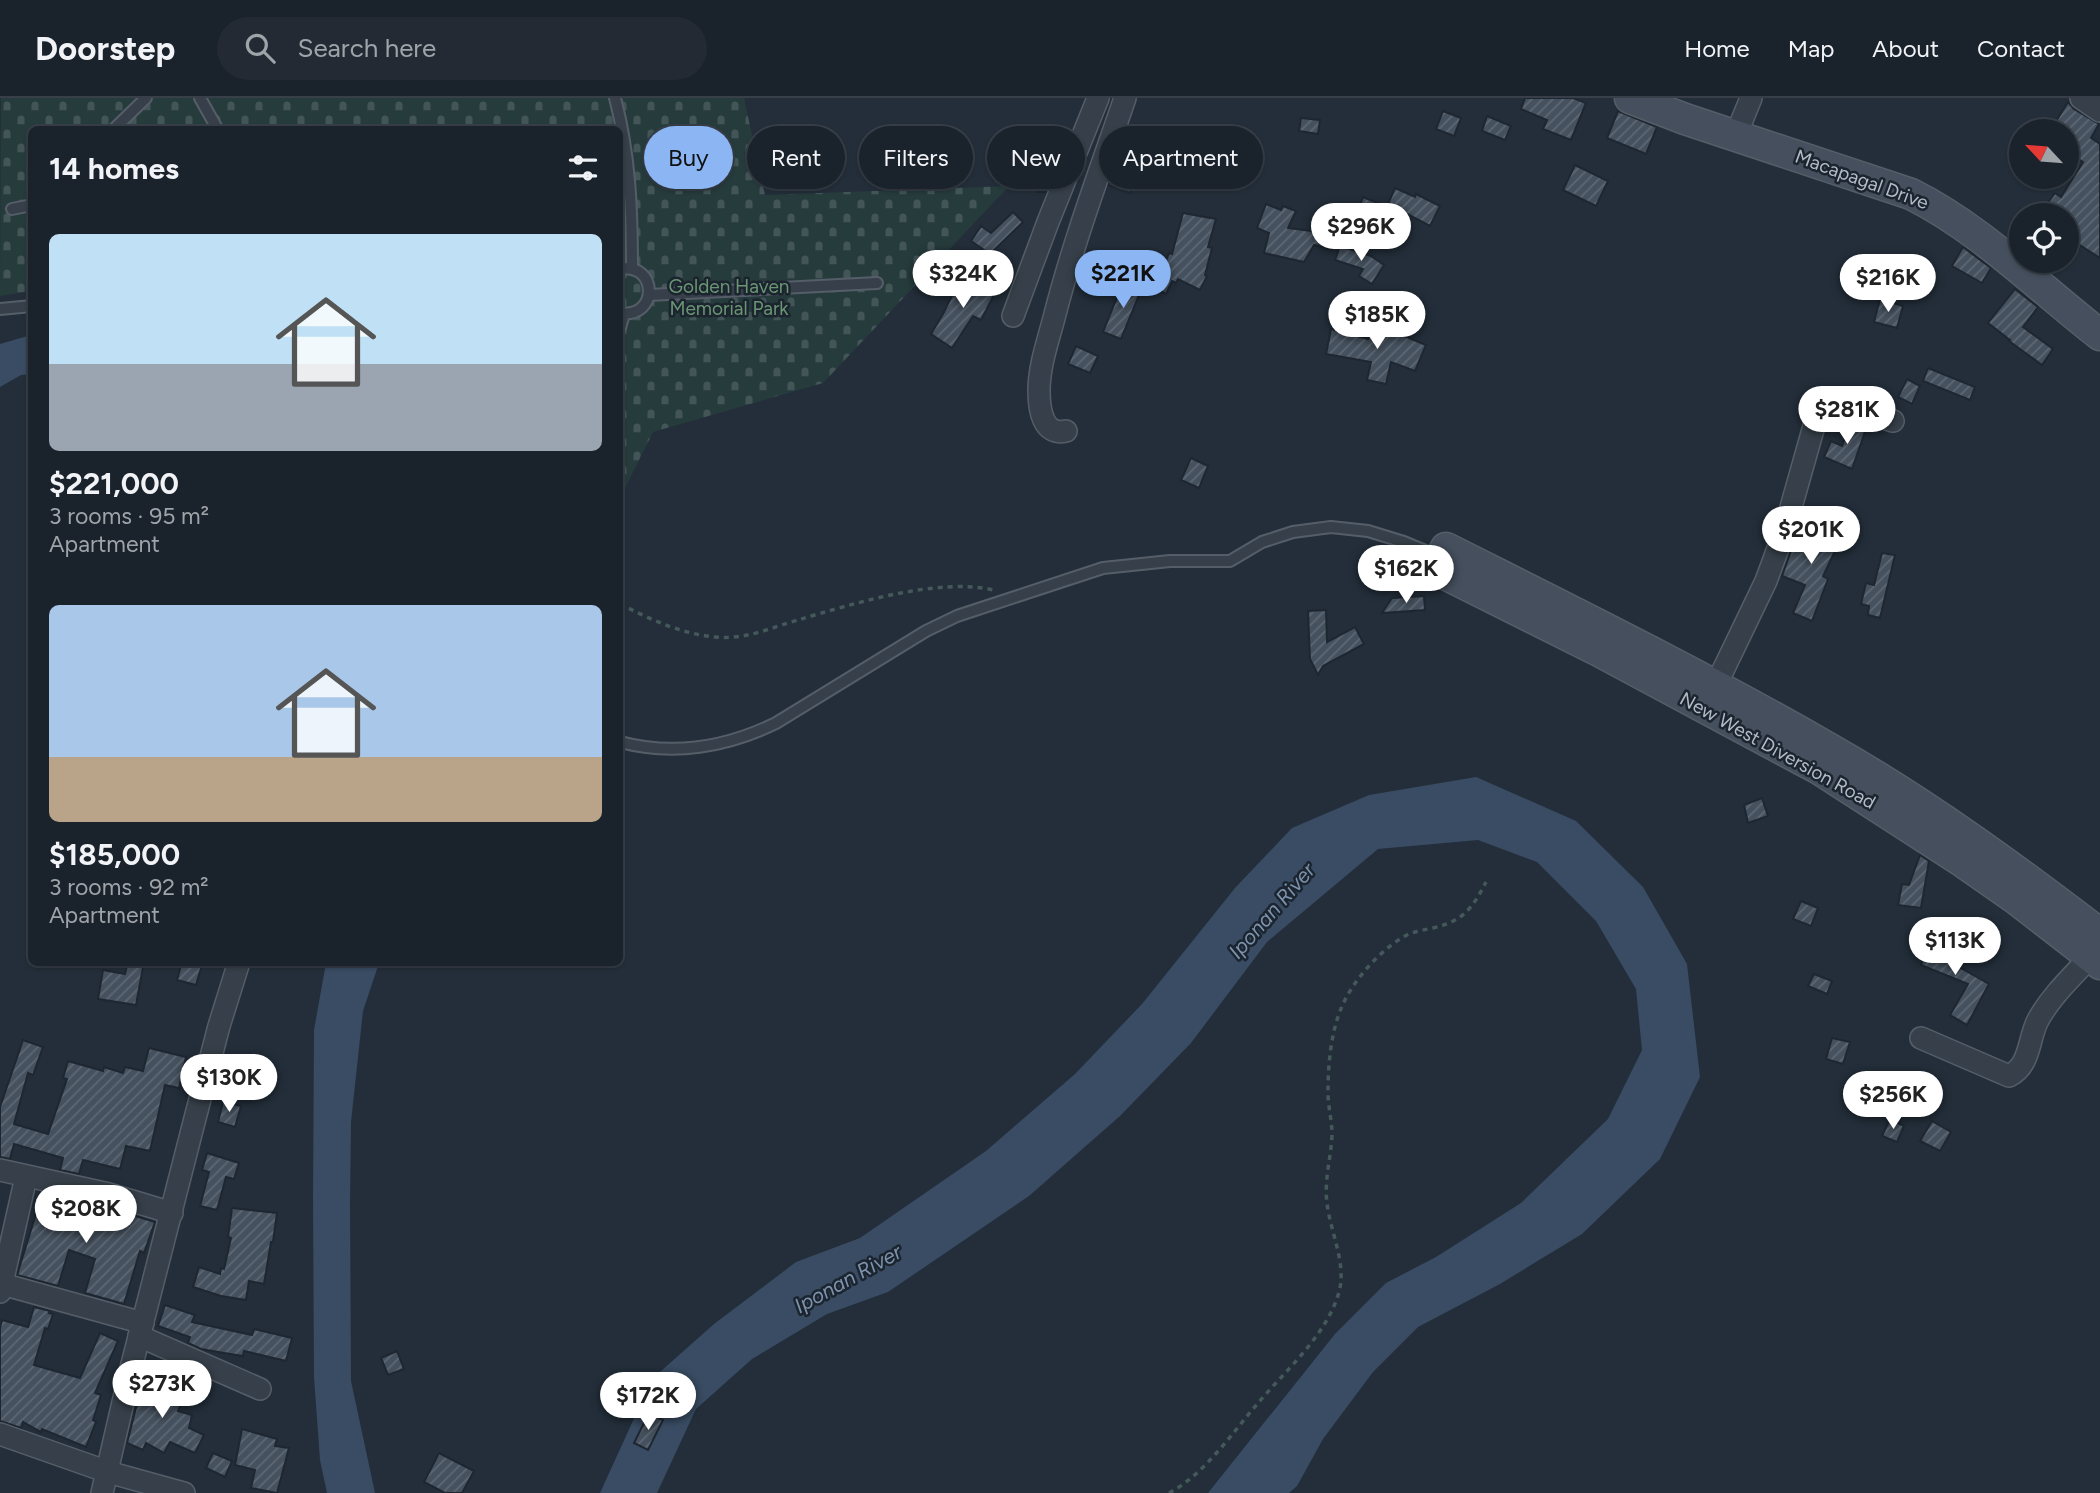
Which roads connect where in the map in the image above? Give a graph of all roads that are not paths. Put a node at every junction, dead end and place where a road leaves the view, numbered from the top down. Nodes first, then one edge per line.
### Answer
1 (146, 98) edge
2 (200, 98) edge
3 (615, 98) edge
4 (1098, 98) edge
5 (1125, 98) edge
6 (1630, 98) edge
7 (1751, 98) edge
8 (2081, 98) edge
9 (2100, 111) edge
10 (117, 126) edge
11 (216, 126) edge
12 (622, 126) edge
13 (623, 128) edge
14 (1736, 135) junction
15 (28, 206) edge
16 (12, 209) dead end
17 (632, 268) junction
18 (623, 269) edge
19 (877, 283) dead end
20 (649, 295) junction
21 (28, 306) edge
22 (0, 309) edge
23 (623, 313) edge
24 (1013, 316) dead end
25 (2100, 335) edge
26 (1893, 421) dead end
27 (1066, 431) dead end
28 (1436, 556) junction
29 (1716, 687) junction
30 (623, 743) edge
31 (2097, 952) edge
32 (238, 966) edge
33 (1921, 1038) dead end
34 (0, 1170) edge
35 (26, 1177) junction
36 (172, 1213) junction
37 (1, 1288) edge
38 (141, 1330) junction
39 (260, 1389) dead end
40 (0, 1434) edge
41 (105, 1483) edge
42 (184, 1493) edge

1 - 10 lane
2 - 11 lane
3 - 12 lane
4 - 24 street
5 - 27 street
6 - 14 street, Macapagal Drive
7 - 14 street
8 - 9 street
13 - 17 lane
14 - 25 street, Macapagal Drive
15 - 16 lane
17 - 18 lane
17 - 20 lane
19 - 20 lane
20 - 23 lane
21 - 22 lane
26 - 29 street
28 - 29 street, New West Diversion Road
28 - 30 lane
28 - 31 street, New West Diversion Road
29 - 31 street, New West Diversion Road
31 - 33 street
32 - 36 street
34 - 35 street
35 - 36 street
35 - 37 street
36 - 38 street
37 - 38 street
38 - 39 street
38 - 41 street
40 - 41 street
41 - 42 street

